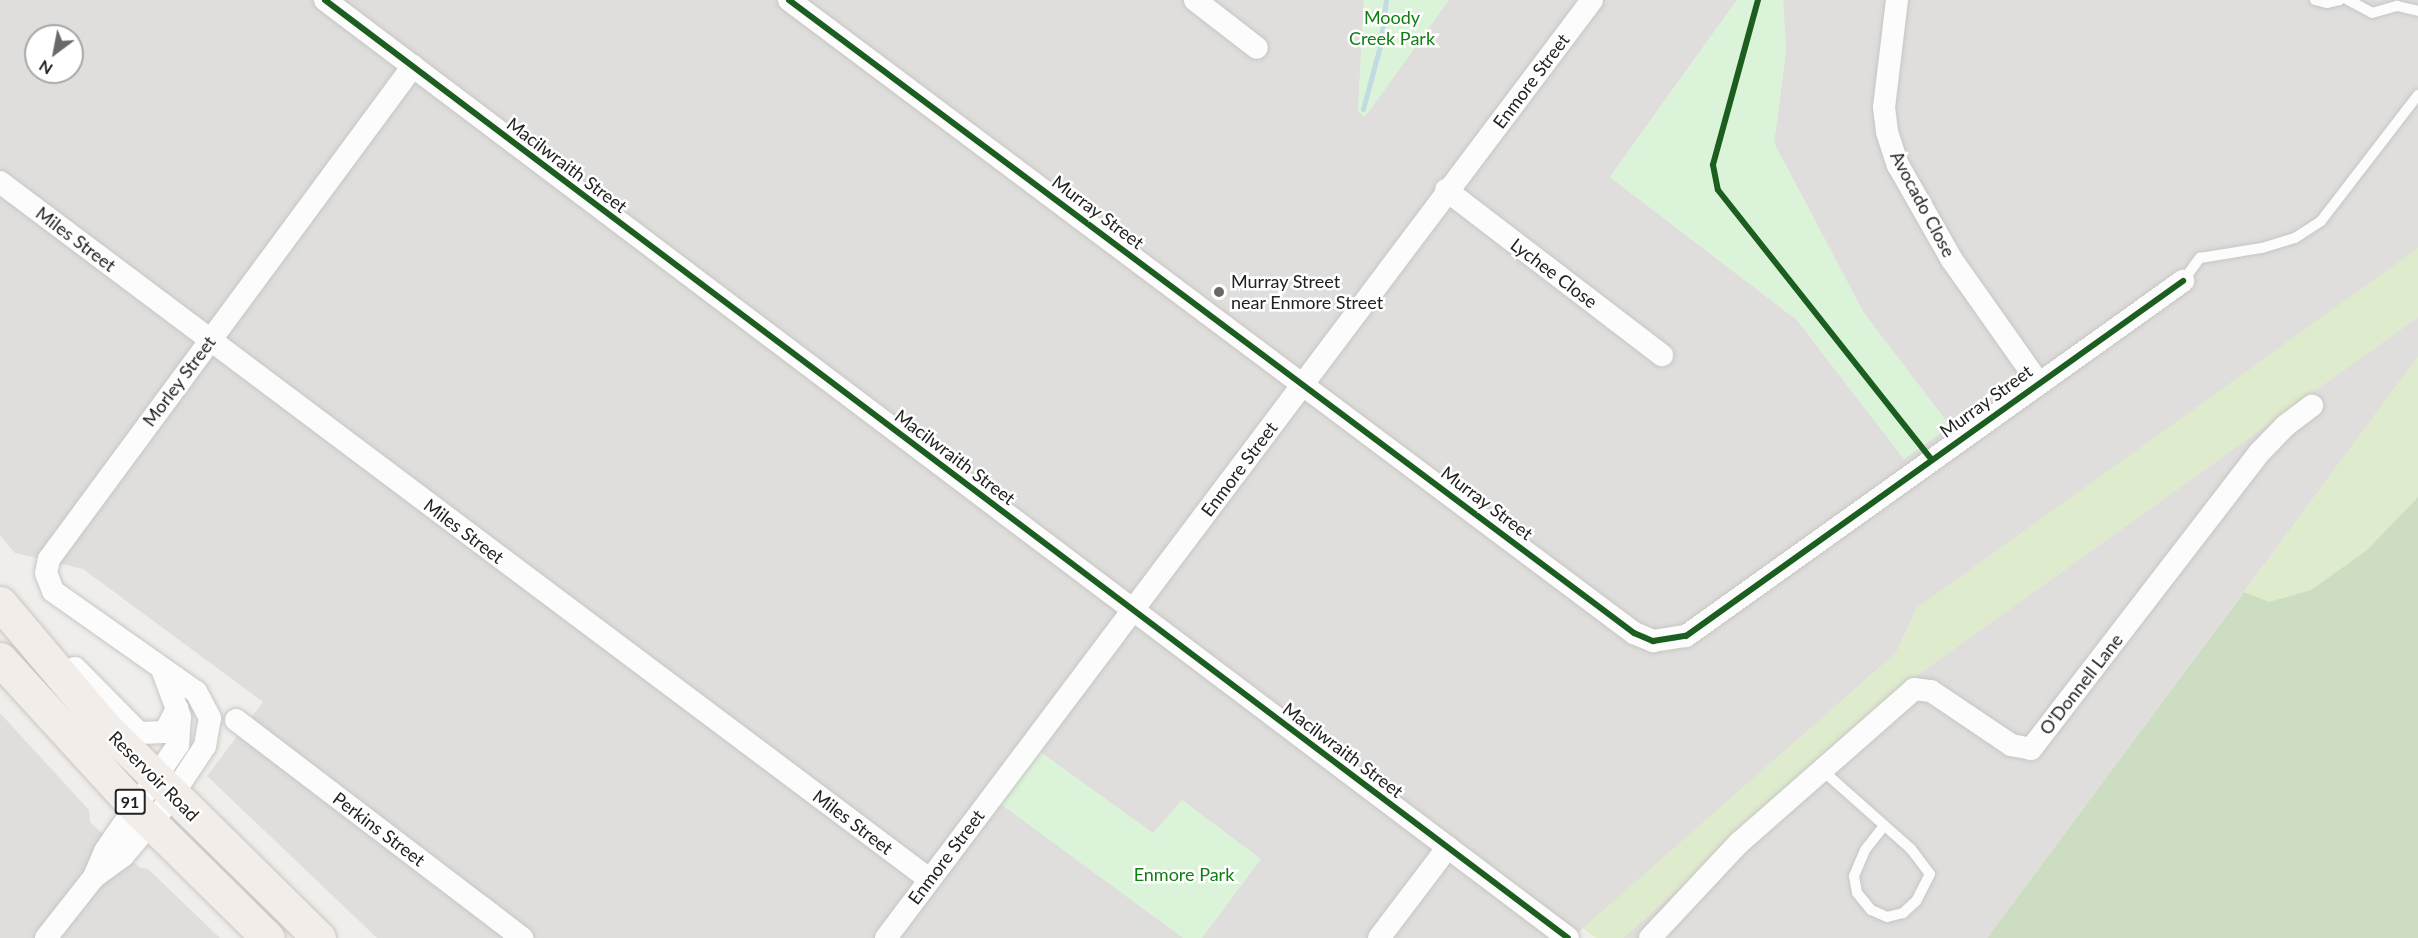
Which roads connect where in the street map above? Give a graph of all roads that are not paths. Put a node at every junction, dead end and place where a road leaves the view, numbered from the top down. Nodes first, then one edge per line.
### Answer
1 (325, 0) edge
2 (789, 0) edge
3 (1196, 0) edge
4 (1592, 0) edge
5 (1897, 0) edge
6 (2315, 0) edge
7 (2340, 0) edge
8 (2348, 0) edge
9 (814, 8) edge
10 (2418, 10) edge
11 (1257, 48) dead end
12 (412, 66) junction
13 (2418, 95) edge
14 (0, 182) edge
15 (1446, 190) junction
16 (2183, 281) joint
17 (210, 340) junction
18 (1662, 355) dead end
19 (2038, 382) junction
20 (1304, 384) junction
21 (2312, 406) dead end
22 (0, 603) edge
23 (1132, 609) junction
24 (26, 636) junction
25 (2, 663) edge
26 (163, 672) junction
27 (177, 708) junction
28 (236, 720) dead end
29 (1822, 770) junction
30 (164, 787) junction
31 (144, 816) junction
32 (1884, 826) junction
33 (1448, 848) junction
34 (929, 879) junction
35 (46, 938) edge
36 (268, 938) edge
37 (319, 938) edge
38 (522, 938) edge
39 (886, 938) edge
40 (1379, 938) edge
41 (1568, 938) edge
42 (1650, 938) edge

1 - 12 street, Macilwraith Street
2 - 9 street, Murray Street
3 - 11 street
4 - 15 street, Enmore Street
5 - 19 street, Avocado Close
6 - 7 lane
8 - 10 lane
9 - 20 street, Murray Street
12 - 17 street, Morley Street
12 - 23 street, Macilwraith Street
13 - 16 lane
14 - 17 street, Miles Street
15 - 18 street, Lychee Close
15 - 20 street, Enmore Street
16 - 19 street, Murray Street
17 - 26 street, Morley Street
17 - 34 street, Miles Street
19 - 20 street, Murray Street
20 - 23 street, Enmore Street
21 - 29 street, O'Donnell Lane
22 - 24 main road, Reservoir Road / 91
23 - 33 street, Macilwraith Street
23 - 34 street, Enmore Street
24 - 27 street
24 - 30 main road, Reservoir Road / 91
25 - 31 main road, Reservoir Road / 91
26 - 27 street, Morley Street
26 - 30 street, Morley Street
27 - 30 street, Morley Street
28 - 38 street, Perkins Street
29 - 32 lane
29 - 42 street, O'Donnell Lane
30 - 31 street, Morley Street
30 - 37 main road, Reservoir Road / 91
31 - 35 street, Morley Street
31 - 36 main road, Reservoir Road / 91
32 - 32 lane
33 - 40 street
33 - 41 street, Macilwraith Street
34 - 39 street, Enmore Street

